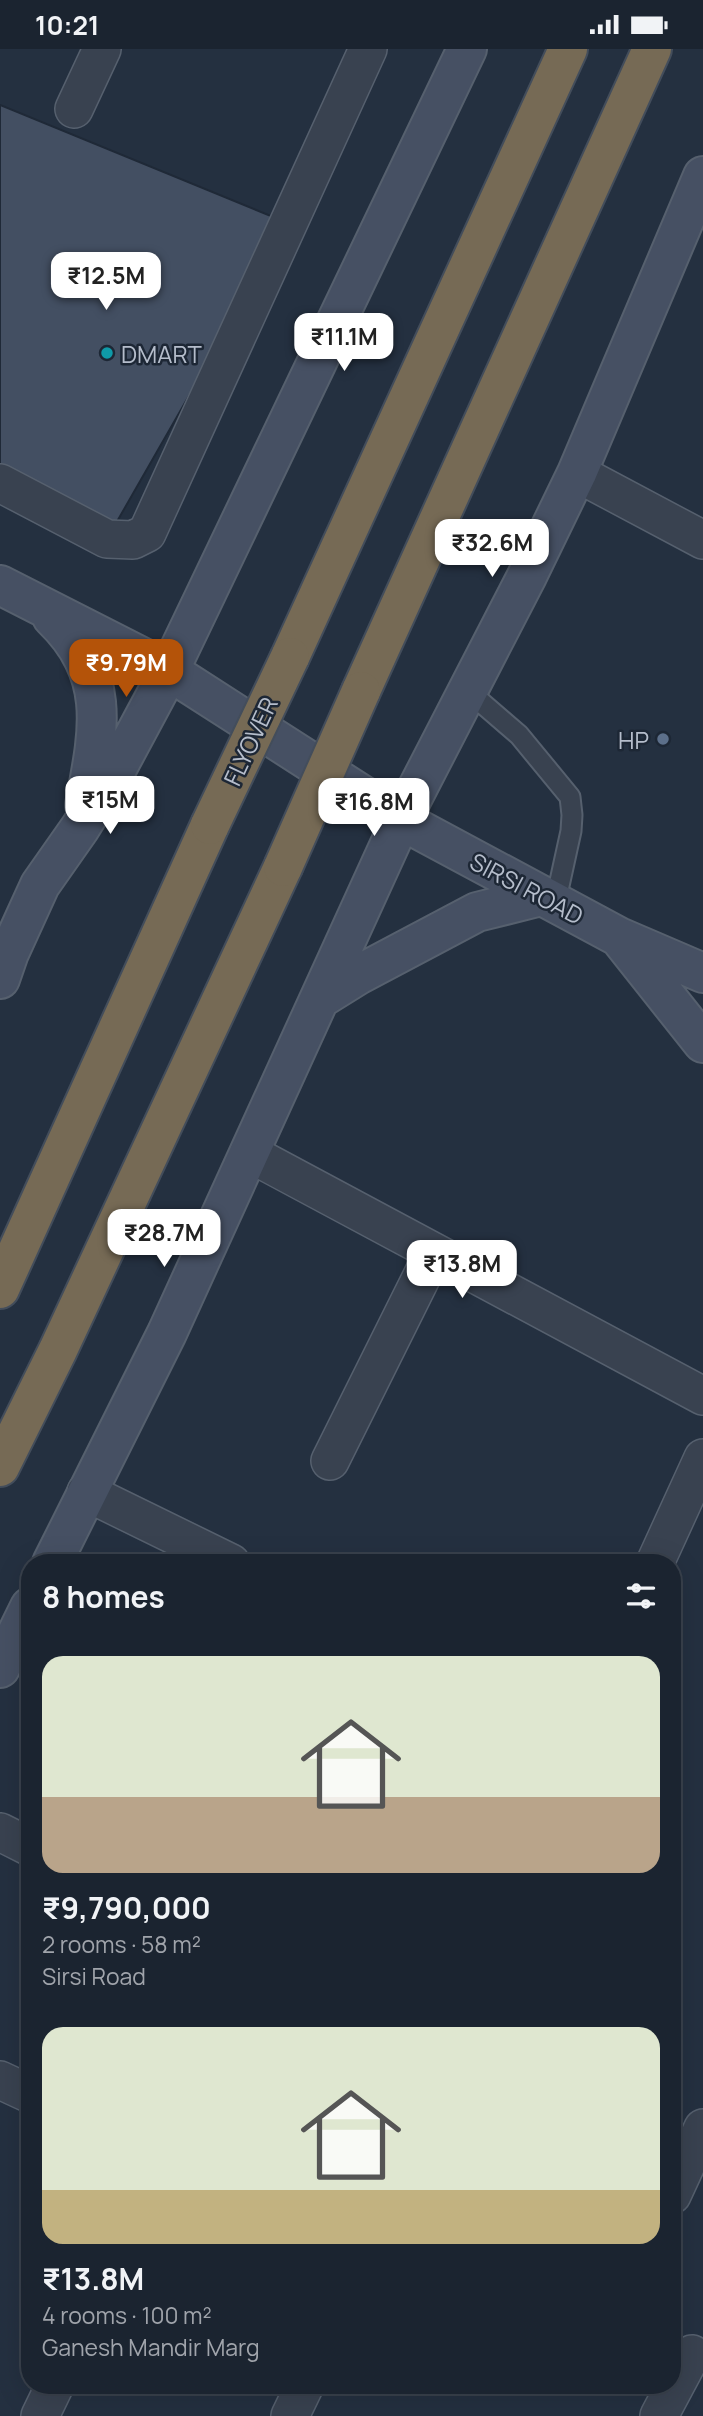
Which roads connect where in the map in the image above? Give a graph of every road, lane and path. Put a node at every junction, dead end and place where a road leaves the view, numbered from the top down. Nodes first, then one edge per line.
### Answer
1 (102, 49) edge
2 (368, 49) edge
3 (467, 49) edge
4 (568, 49) edge
5 (652, 49) edge
6 (74, 109) dead end
7 (703, 177) edge
8 (577, 474) junction
9 (0, 483) edge
10 (703, 540) edge
11 (0, 585) edge
12 (40, 605) junction
13 (169, 671) junction
14 (468, 691) junction
15 (401, 820) junction
16 (80, 828) junction
17 (548, 900) junction
18 (619, 937) junction
19 (703, 973) edge
20 (0, 979) edge
21 (321, 997) junction
22 (703, 1044) edge
23 (249, 1153) junction
24 (434, 1252) junction
25 (0, 1289) edge
26 (703, 1396) edge
27 (703, 1458) edge
28 (330, 1461) dead end
29 (0, 1467) edge
30 (86, 1492) junction
31 (56, 1554) edge
32 (211, 1554) edge
33 (659, 1554) edge
34 (21, 1625) edge
35 (0, 1668) edge
36 (0, 1832) edge
37 (21, 1842) edge
38 (0, 2080) edge
39 (21, 2090) edge
40 (703, 2128) edge
41 (681, 2176) edge
42 (689, 2353) edge
43 (681, 2370) edge
44 (51, 2394) edge
45 (301, 2394) edge
46 (669, 2394) edge
47 (40, 2416) edge
48 (290, 2416) edge
49 (659, 2416) edge

1 - 6 street
2 - 9 street
3 - 13 street
4 - 25 highway, FLYOVER, bridge
5 - 29 highway, bridge
7 - 8 street
8 - 10 street
8 - 14 street
11 - 12 street, SIRSI ROAD
12 - 13 street, SIRSI ROAD
12 - 16 street
13 - 15 street, SIRSI ROAD
13 - 16 street
14 - 15 street
14 - 17 lane
15 - 17 street, SIRSI ROAD
15 - 21 street
16 - 20 street
17 - 18 street, SIRSI ROAD
17 - 21 street
18 - 19 street, SIRSI ROAD
18 - 22 street, SIRSI ROAD
21 - 23 street
23 - 24 street
23 - 30 street
24 - 26 street
24 - 28 street
27 - 33 street
30 - 31 street
30 - 32 street
34 - 35 street
36 - 37 street
38 - 39 street
40 - 41 street
42 - 43 street
44 - 47 street
45 - 48 street
46 - 49 street

